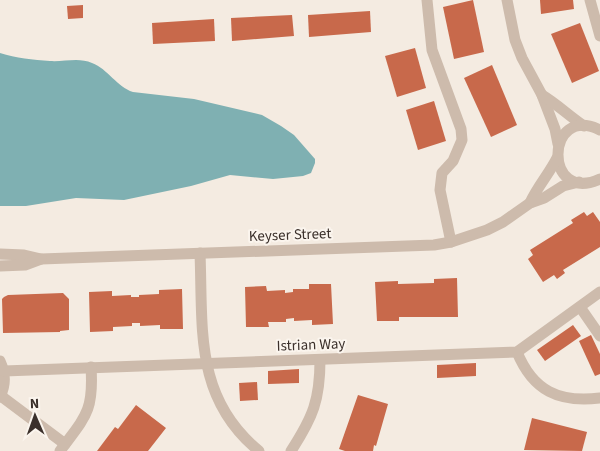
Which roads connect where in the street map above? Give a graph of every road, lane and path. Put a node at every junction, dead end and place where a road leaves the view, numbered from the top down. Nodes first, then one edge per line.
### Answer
1 (427, 0) edge
2 (507, 0) edge
3 (590, 0) edge
4 (600, 36) edge
5 (542, 96) junction
6 (584, 126) junction
7 (600, 130) edge
8 (558, 144) junction
9 (557, 158) junction
10 (600, 179) edge
11 (583, 183) junction
12 (600, 190) edge
13 (530, 203) junction
14 (451, 242) junction
15 (0, 254) edge
16 (200, 254) junction
17 (42, 259) junction
18 (0, 266) edge
19 (600, 292) edge
20 (580, 307) junction
21 (600, 336) edge
22 (517, 352) junction
23 (320, 360) junction
24 (206, 363) junction
25 (2, 366) edge
26 (91, 367) junction
27 (0, 397) edge
28 (600, 398) edge
29 (62, 447) edge
30 (259, 451) edge
31 (291, 451) edge

1 - 14 street
2 - 5 street
3 - 4 street
5 - 6 street
5 - 8 street
6 - 7 street
6 - 8 street
8 - 9 street
9 - 11 street
9 - 13 street, Keyser Street
10 - 11 street, Keyser Street
11 - 12 street
11 - 13 street, Keyser Street
13 - 14 street, Keyser Street
14 - 16 street, Keyser Street
15 - 17 street, Keyser Street
16 - 17 street, Keyser Street
16 - 24 street
17 - 18 street, Keyser Street
19 - 20 street
20 - 21 street
20 - 22 street
22 - 23 street, Istrian Way
22 - 28 street
23 - 24 street, Istrian Way
23 - 31 street
24 - 26 street, Istrian Way
24 - 30 street
25 - 26 street, Istrian Way
25 - 27 street
26 - 29 street
27 - 29 street

